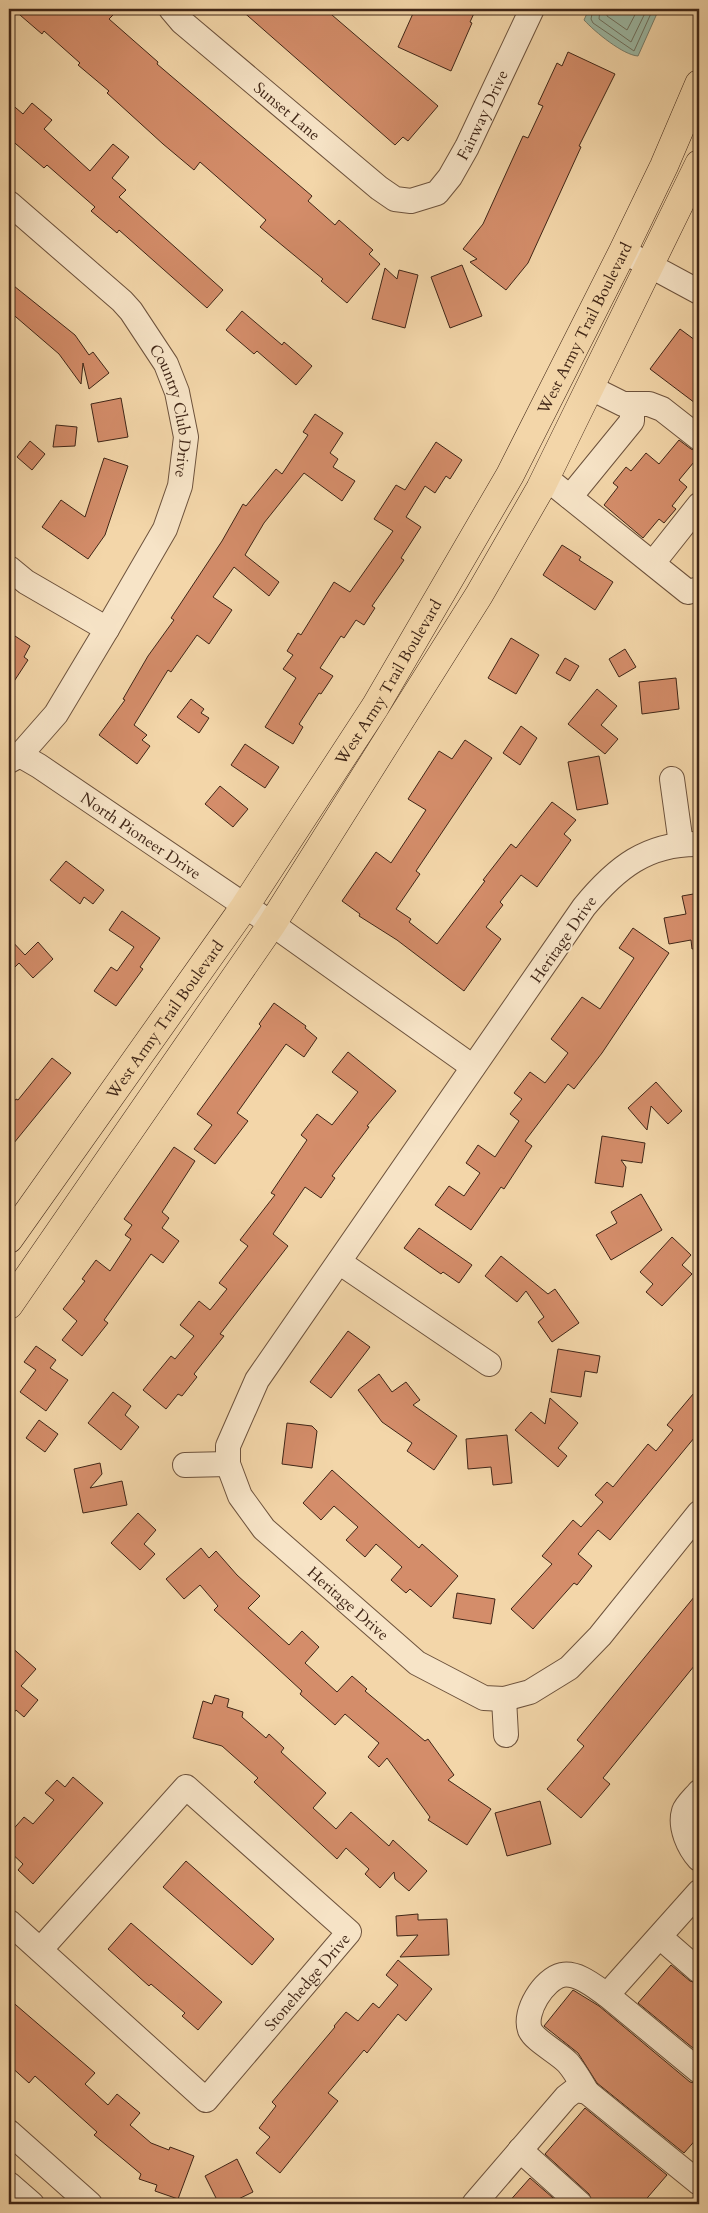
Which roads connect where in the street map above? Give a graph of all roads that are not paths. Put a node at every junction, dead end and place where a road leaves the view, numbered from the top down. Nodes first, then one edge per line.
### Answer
1 (172, 9) edge
2 (532, 9) edge
3 (699, 84) edge
4 (699, 164) edge
5 (411, 201) joint
6 (9, 203) edge
7 (623, 250) junction
8 (651, 265) junction
9 (699, 292) edge
10 (560, 375) junction
11 (591, 388) junction
12 (632, 404) junction
13 (699, 438) edge
14 (510, 475) junction
15 (543, 484) junction
16 (570, 497) junction
17 (699, 505) edge
18 (653, 563) junction
19 (9, 568) edge
20 (699, 589) edge
21 (107, 629) junction
22 (14, 758) edge
23 (672, 779) dead end
24 (690, 844) edge
25 (245, 906) junction
26 (272, 924) junction
27 (472, 1067) junction
28 (9, 1239) edge
29 (339, 1262) junction
30 (9, 1305) edge
31 (489, 1364) dead end
32 (228, 1464) junction
33 (185, 1465) dead end
34 (699, 1513) edge
35 (504, 1699) junction
36 (506, 1735) dead end
37 (699, 1792) edge
38 (699, 1859) edge
39 (699, 1892) edge
40 (9, 1922) edge
41 (660, 1937) junction
42 (40, 1950) junction
43 (699, 1970) edge
44 (608, 1995) junction
45 (699, 2072) edge
46 (587, 2092) junction
47 (9, 2132) edge
48 (520, 2150) junction
49 (699, 2183) edge
50 (9, 2184) edge
51 (32, 2204) edge
52 (90, 2204) edge
53 (474, 2204) edge
54 (580, 2204) edge

1 - 5 street, Sunset Lane
2 - 5 street, Fairway Drive
3 - 7 main road, West Army Trail Boulevard
4 - 8 main road, West Army Trail Boulevard
6 - 21 street, Country Club Drive
7 - 8 street
7 - 10 main road, West Army Trail Boulevard
8 - 9 street
8 - 11 main road, West Army Trail Boulevard
10 - 11 main road
10 - 14 main road, West Army Trail Boulevard
11 - 12 street
11 - 15 main road, West Army Trail Boulevard
12 - 13 street
12 - 16 street
14 - 15 main road
14 - 25 main road, West Army Trail Boulevard
15 - 16 street
15 - 26 main road, West Army Trail Boulevard
16 - 18 street
17 - 18 street
18 - 20 street
19 - 21 street
21 - 22 street, Country Club Drive
22 - 25 street, North Pioneer Drive
23 - 24 street, Heritage Drive
24 - 27 street, Heritage Drive
25 - 26 street, North Pioneer Drive
25 - 28 main road, West Army Trail Boulevard
26 - 27 street
26 - 30 main road, West Army Trail Boulevard
27 - 29 street, Heritage Drive
29 - 31 street
29 - 32 street, Heritage Drive
32 - 33 street
32 - 35 street, Heritage Drive
34 - 35 street, Heritage Drive
35 - 36 street
37 - 38 street
39 - 41 street
40 - 42 street, Stonehedge Drive
41 - 43 street
41 - 44 street
42 - 42 street, Stonehedge Drive
44 - 45 street
44 - 46 street
46 - 48 street
46 - 49 street
47 - 52 street
48 - 53 street
48 - 54 street
50 - 51 street

